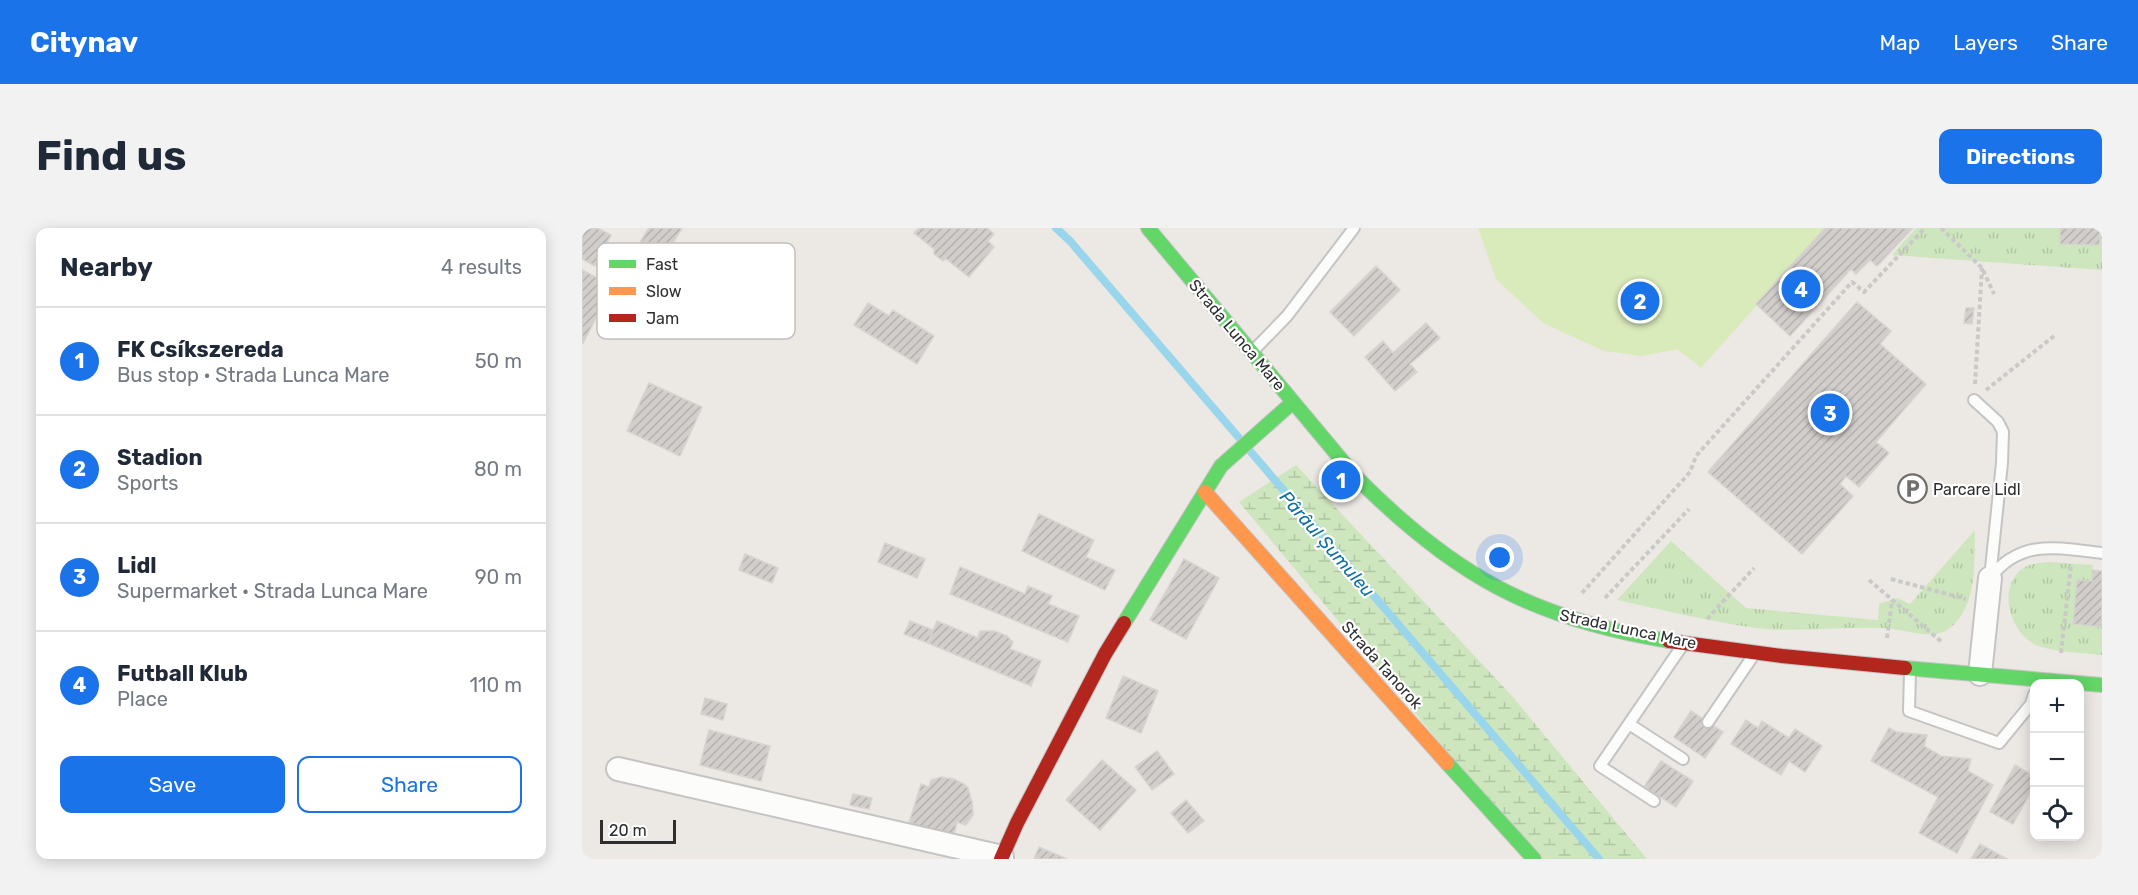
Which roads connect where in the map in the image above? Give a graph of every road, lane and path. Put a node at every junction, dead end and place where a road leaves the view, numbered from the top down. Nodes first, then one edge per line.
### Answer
1 (1148, 228) edge
2 (1354, 228) edge
3 (1925, 228) edge
4 (1941, 228) edge
5 (1983, 268) junction
6 (1994, 294) dead end
7 (2054, 336) dead end
8 (1252, 352) junction
9 (1974, 400) junction
10 (1293, 402) junction
11 (1205, 492) junction
12 (1689, 509) dead end
13 (2073, 550) junction
14 (2102, 553) edge
15 (1754, 568) dead end
16 (1990, 578) junction
17 (1891, 579) dead end
18 (1869, 580) dead end
19 (1892, 600) junction
20 (1987, 605) junction
21 (1562, 615) junction
22 (1584, 622) junction
23 (1684, 643) junction
24 (1945, 644) dead end
25 (1755, 653) junction
26 (1884, 666) junction
27 (1910, 668) junction
28 (1980, 674) junction
29 (2058, 679) edge
30 (2030, 680) edge
31 (2084, 683) edge
32 (2102, 685) edge
33 (2030, 705) edge
34 (1708, 722) dead end
35 (1629, 724) junction
36 (1683, 759) dead end
37 (618, 769) dead end
38 (1654, 801) dead end
39 (1001, 858) edge
40 (1534, 859) edge

1 - 8 main road, Strada Lunca Mare
2 - 8 lane
3 - 21 path
4 - 5 path
5 - 6 path
5 - 9 path
7 - 9 path
8 - 10 main road, Strada Lunca Mare
9 - 16 lane
10 - 11 main road
10 - 21 main road, Strada Lunca Mare
11 - 39 main road
11 - 40 main road, Strada Tanorok
12 - 22 path
13 - 14 lane
13 - 16 lane
13 - 29 path
15 - 23 path
16 - 20 street
17 - 20 path
18 - 19 path
19 - 24 path
19 - 26 path
20 - 28 street
21 - 22 main road, Strada Lunca Mare
22 - 23 main road, Strada Lunca Mare
23 - 25 main road, Strada Lunca Mare
23 - 35 lane
25 - 26 main road, Strada Lunca Mare
25 - 34 lane
26 - 27 main road, Strada Lunca Mare
27 - 28 main road, Strada Lunca Mare
27 - 33 lane
28 - 30 main road, Strada Lunca Mare
31 - 32 main road, Strada Lunca Mare
35 - 36 lane
35 - 38 lane
37 - 39 street

